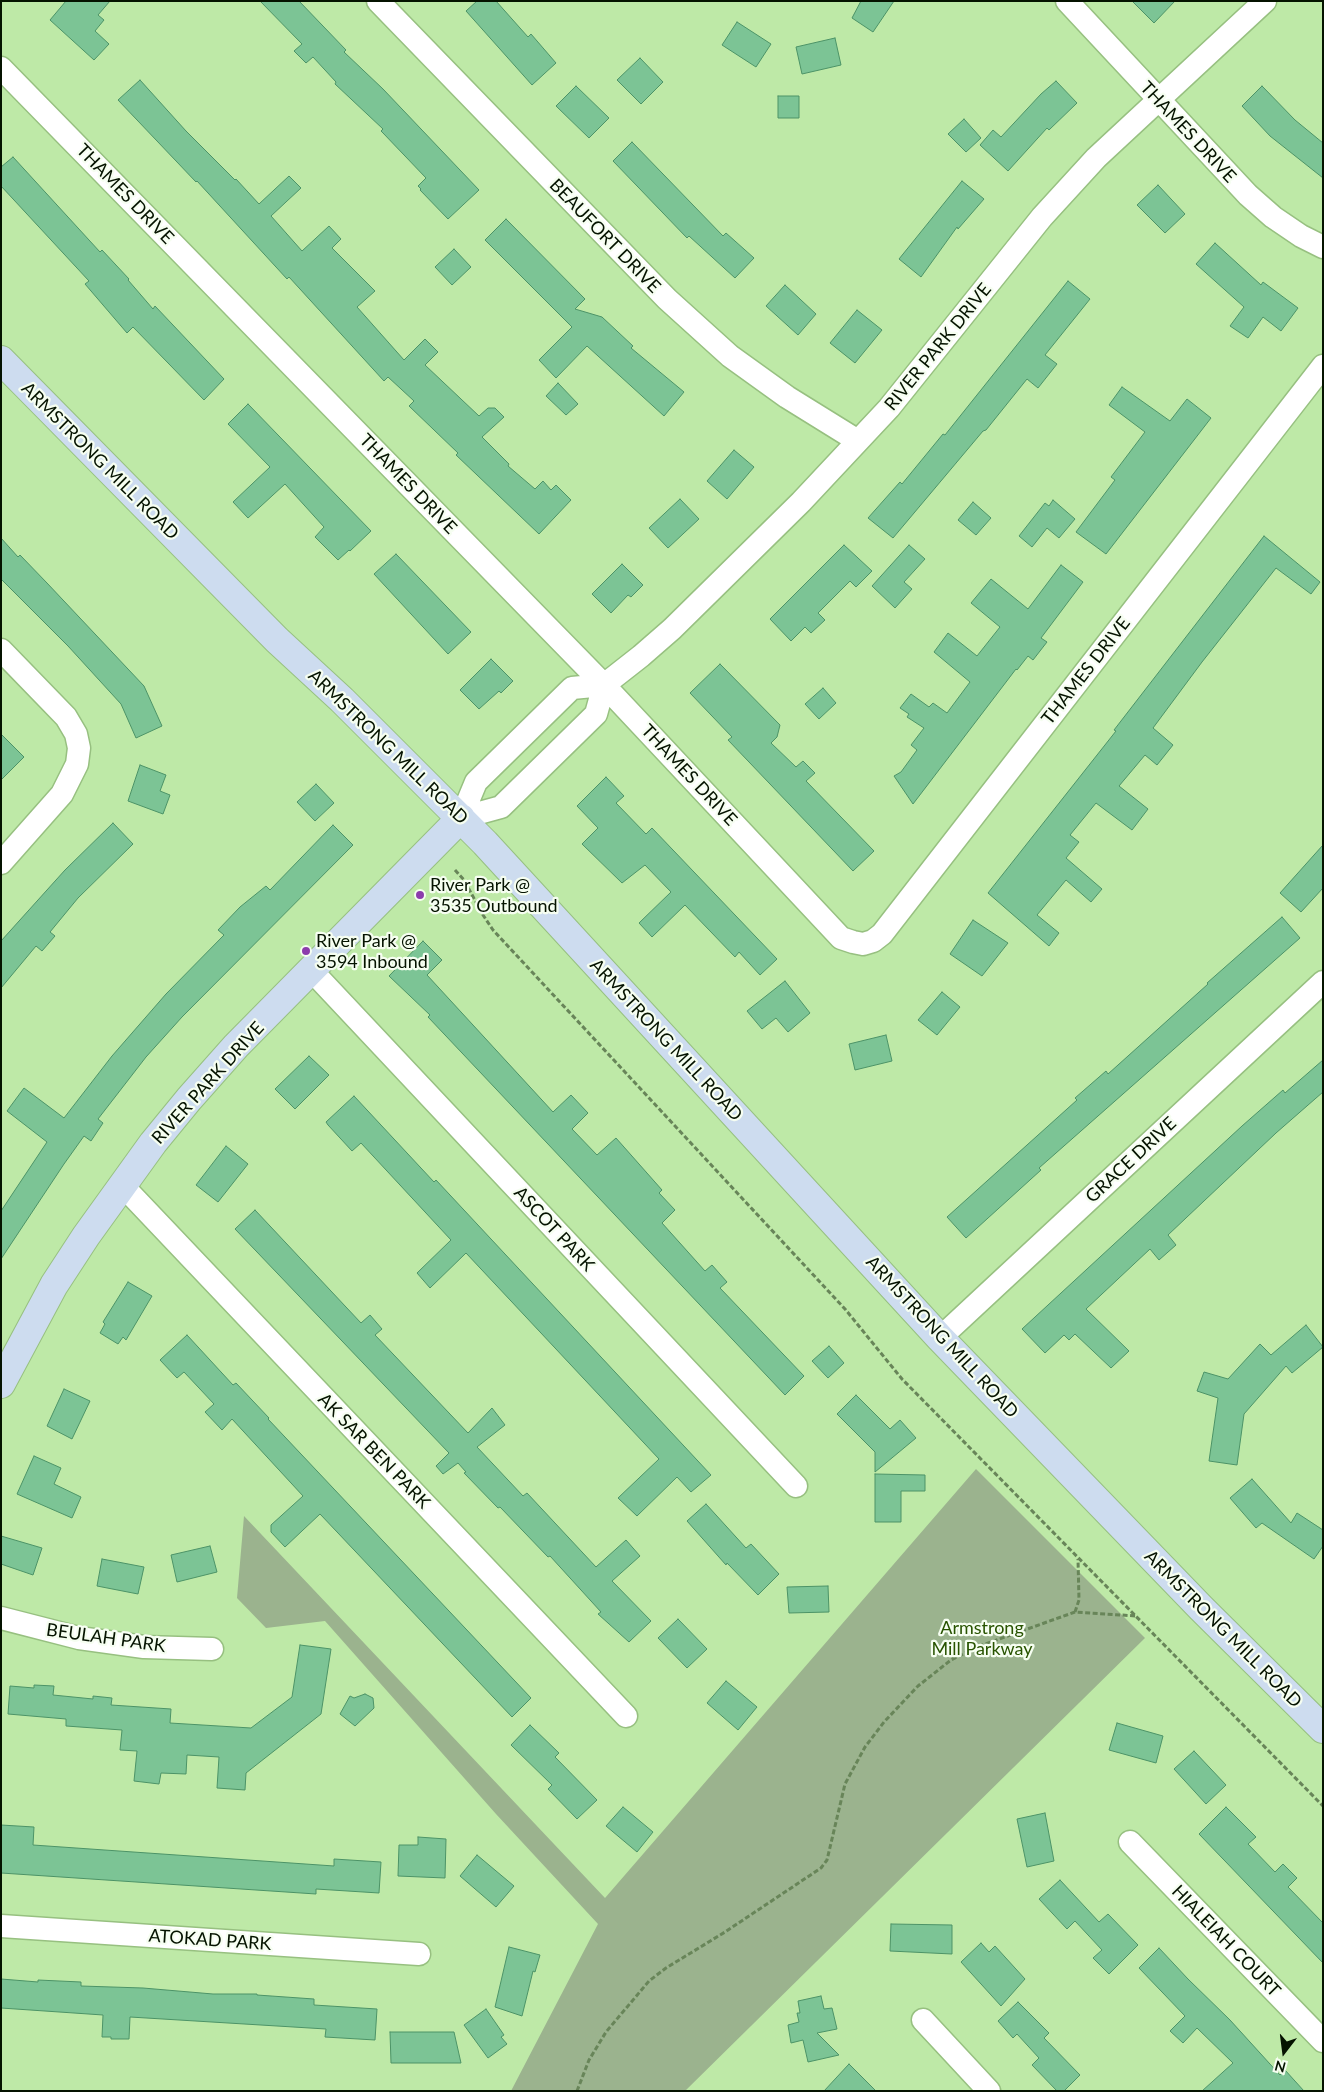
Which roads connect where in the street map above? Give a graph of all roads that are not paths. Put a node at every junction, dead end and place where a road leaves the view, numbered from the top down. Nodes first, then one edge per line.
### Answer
1 (378, 1) edge
2 (1067, 1) edge
3 (1265, 1) edge
4 (1, 68) edge
5 (1158, 99) junction
6 (1323, 247) edge
7 (1, 360) edge
8 (1323, 366) edge
9 (858, 441) junction
10 (1, 650) edge
11 (604, 685) junction
12 (461, 818) junction
13 (1, 863) edge
14 (312, 971) junction
15 (1323, 982) edge
16 (123, 1186) junction
17 (940, 1338) junction
18 (1, 1384) edge
19 (796, 1486) dead end
20 (1, 1618) edge
21 (212, 1649) dead end
22 (626, 1716) dead end
23 (1323, 1729) edge
24 (1130, 1842) dead end
25 (1, 1926) edge
26 (419, 1954) dead end
27 (923, 2020) dead end
28 (1323, 2041) edge
29 (989, 2091) edge

1 - 9 street, BEAUFORT DRIVE
2 - 5 street, THAMES DRIVE
3 - 5 street, RIVER PARK DRIVE
4 - 11 street, THAMES DRIVE
5 - 6 street, THAMES DRIVE
5 - 9 street, RIVER PARK DRIVE
7 - 12 main road, ARMSTRONG MILL ROAD
8 - 11 street, THAMES DRIVE
9 - 11 street, RIVER PARK DRIVE
10 - 13 street
11 - 12 street
11 - 12 street, RIVER PARK DRIVE
12 - 14 main road, RIVER PARK DRIVE
12 - 17 main road, ARMSTRONG MILL ROAD
14 - 16 main road, RIVER PARK DRIVE
14 - 19 street, ASCOT PARK
15 - 17 street, GRACE DRIVE
16 - 18 main road, RIVER PARK DRIVE
16 - 22 street, AK SAR BEN PARK
17 - 23 main road, ARMSTRONG MILL ROAD
20 - 21 street, BEULAH PARK
24 - 28 street, HIALEIAH COURT
25 - 26 street, ATOKAD PARK
27 - 29 street

